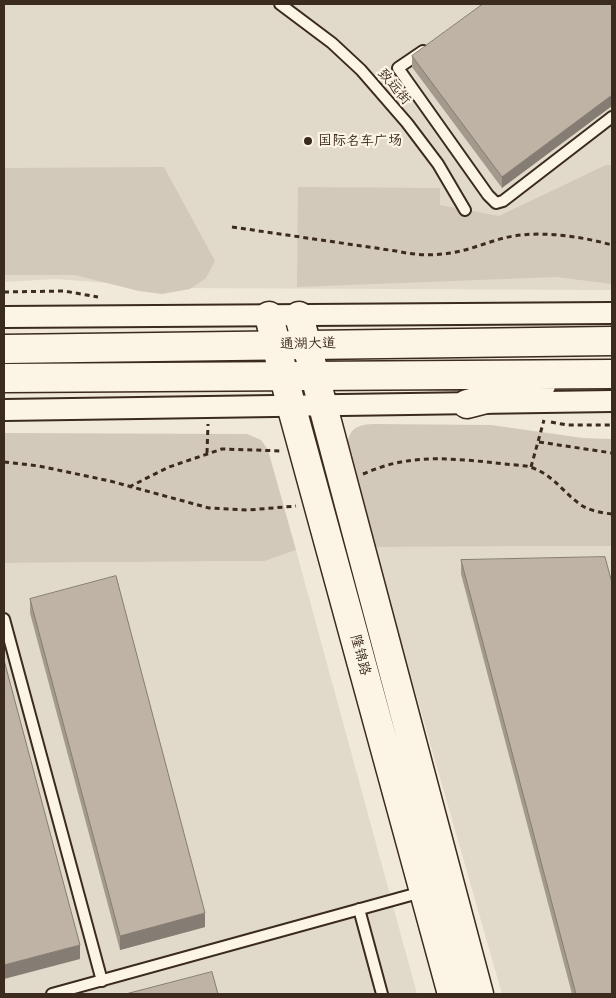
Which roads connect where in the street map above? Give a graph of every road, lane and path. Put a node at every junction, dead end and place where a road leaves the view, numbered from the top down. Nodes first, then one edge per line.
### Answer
1 (280, 4) edge
2 (430, 45) edge
3 (612, 117) edge
4 (465, 210) dead end
5 (232, 227) dead end
6 (612, 245) edge
7 (612, 313) edge
8 (269, 316) junction
9 (299, 316) junction
10 (4, 318) edge
11 (612, 340) edge
12 (276, 344) junction
13 (306, 344) junction
14 (4, 349) edge
15 (430, 359) junction
16 (104, 362) junction
17 (581, 374) junction
18 (612, 374) edge
19 (284, 376) junction
20 (315, 376) junction
21 (4, 378) edge
22 (612, 401) edge
23 (467, 404) junction
24 (291, 405) junction
25 (322, 405) junction
26 (4, 410) edge
27 (208, 418) dead end
28 (544, 420) dead end
29 (539, 442) junction
30 (305, 452) junction
31 (207, 453) junction
32 (612, 453) edge
33 (4, 462) edge
34 (531, 467) junction
35 (343, 482) junction
36 (128, 487) junction
37 (318, 503) junction
38 (612, 514) edge
39 (4, 619) edge
40 (424, 892) junction
41 (359, 910) junction
42 (102, 981) junction
43 (52, 994) edge
44 (382, 994) edge
45 (452, 994) edge
46 (479, 994) edge

1 - 4 lane, 致远街
2 - 3 lane
5 - 6 path
7 - 9 street
8 - 9 street
8 - 10 street
8 - 12 main road, 隆锦路
9 - 13 main road, 隆锦路
11 - 15 main road, 通湖大道
12 - 13 main road, 通湖大道
12 - 16 main road, 通湖大道
12 - 19 main road, 隆锦路
13 - 15 main road, 通湖大道
13 - 20 main road, 隆锦路
14 - 16 main road, 通湖大道
15 - 17 main road, 通湖大道
15 - 20 main road, 通湖大道
16 - 19 main road, 通湖大道
16 - 21 main road, 通湖大道
17 - 18 main road, 通湖大道
17 - 23 main road
19 - 20 main road, 通湖大道
19 - 24 main road, 隆锦路
20 - 25 main road, 隆锦路
22 - 23 street
23 - 25 street
24 - 25 street
24 - 26 street
24 - 30 main road, 隆锦路
25 - 35 main road, 隆锦路
27 - 31 path
28 - 29 path
29 - 32 path
29 - 34 path
30 - 31 path
30 - 37 main road, 隆锦路
31 - 36 path
33 - 36 path
34 - 35 path
34 - 38 path
35 - 46 main road, 隆锦路
36 - 37 path
37 - 40 main road, 隆锦路
39 - 42 lane
40 - 41 lane
40 - 45 main road, 隆锦路
41 - 42 lane
41 - 44 lane
42 - 43 lane

